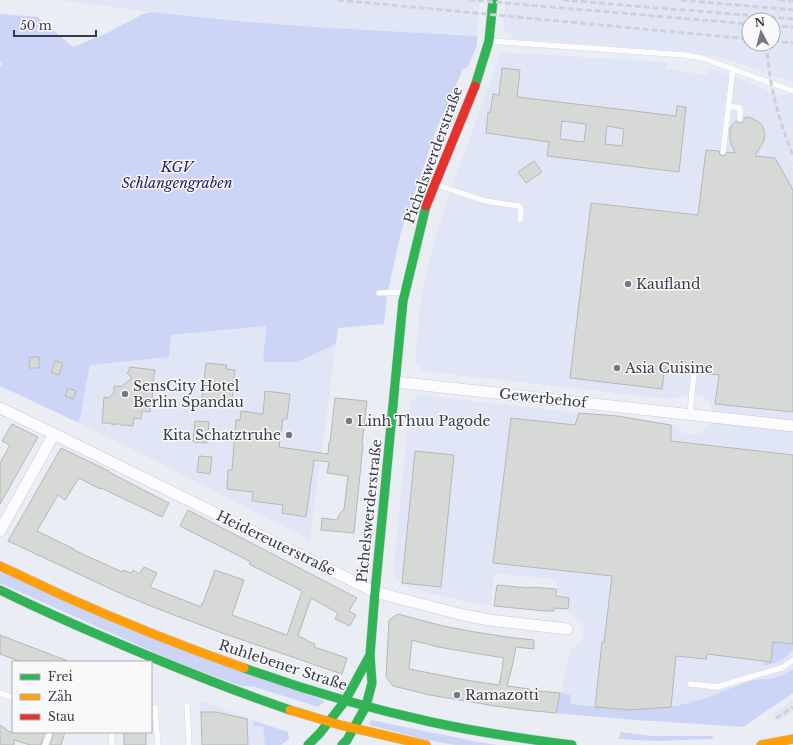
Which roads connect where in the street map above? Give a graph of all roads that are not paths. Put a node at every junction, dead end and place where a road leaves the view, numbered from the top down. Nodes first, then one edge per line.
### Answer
1 (493, 0) edge
2 (489, 41) junction
3 (733, 68) junction
4 (793, 91) edge
5 (728, 106) junction
6 (740, 119) dead end
7 (723, 152) dead end
8 (435, 184) junction
9 (520, 220) dead end
10 (406, 292) junction
11 (379, 294) dead end
12 (694, 372) dead end
13 (396, 382) junction
14 (0, 408) edge
15 (690, 414) junction
16 (793, 426) edge
17 (54, 434) junction
18 (0, 531) edge
19 (0, 566) edge
20 (0, 590) edge
21 (375, 592) junction
22 (567, 629) dead end
23 (370, 655) junction
24 (793, 660) edge
25 (690, 684) dead end
26 (0, 693) edge
27 (12, 698) edge
28 (345, 701) junction
29 (187, 705) dead end
30 (366, 706) junction
31 (154, 707) dead end
32 (329, 722) junction
33 (353, 729) junction
34 (50, 733) edge
35 (111, 733) edge
36 (793, 739) edge
37 (45, 745) edge
38 (112, 745) edge
39 (158, 745) edge
40 (189, 745) edge
41 (308, 745) edge
42 (342, 745) edge
43 (426, 745) edge
44 (572, 745) edge
45 (761, 745) edge

1 - 2 main road, Pichelswerderstraße
2 - 3 lane
2 - 8 main road, Pichelswerderstraße
3 - 4 lane
3 - 5 lane
5 - 6 lane
5 - 7 lane
8 - 9 lane
8 - 10 main road, Pichelswerderstraße
10 - 11 lane
10 - 13 main road, Pichelswerderstraße
12 - 15 lane
13 - 15 street, Gewerbehof
13 - 21 main road, Pichelswerderstraße
14 - 17 street, Heidereuterstraße
15 - 16 street, Gewerbehof
17 - 18 street
17 - 21 street, Heidereuterstraße
19 - 28 main road, Ruhlebener Straße
20 - 32 main road
21 - 22 street, Heidereuterstraße
21 - 23 main road, Pichelswerderstraße
23 - 28 main road, Pichelswerderstraße
23 - 30 main road, Pichelswerderstraße
24 - 25 lane
26 - 27 lane
28 - 30 main road, Ruhlebener Straße
28 - 32 main road, Pichelswerderstraße
29 - 40 lane
30 - 33 main road, Pichelswerderstraße
30 - 44 main road, Ruhlebener Straße
31 - 39 lane
32 - 33 main road
32 - 41 main road, Pichelswerderstraße
33 - 42 main road, Pichelswerderstraße
33 - 43 main road
34 - 37 lane
35 - 38 lane
36 - 45 main road

